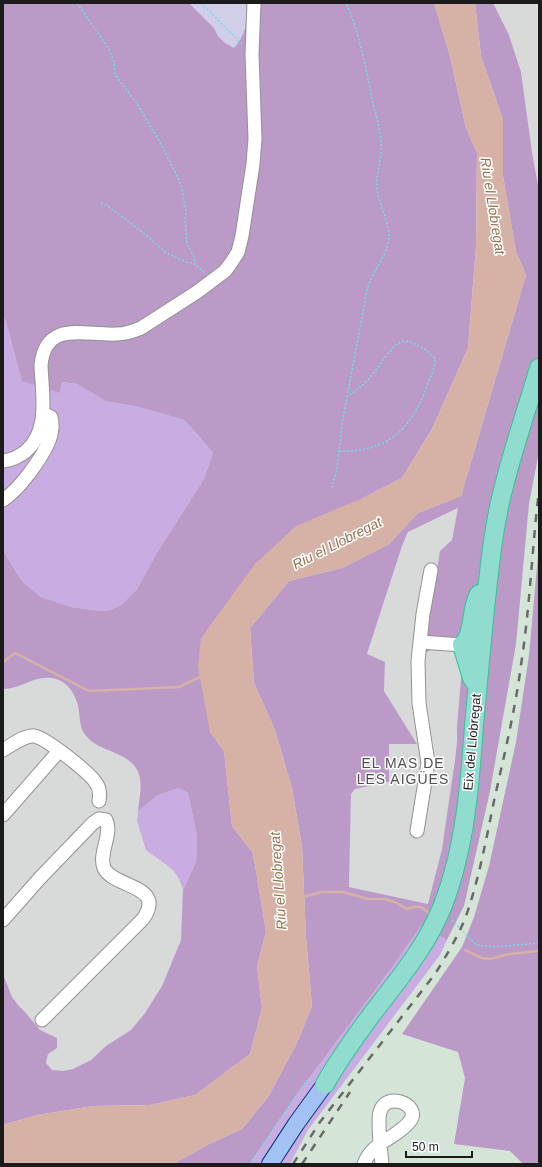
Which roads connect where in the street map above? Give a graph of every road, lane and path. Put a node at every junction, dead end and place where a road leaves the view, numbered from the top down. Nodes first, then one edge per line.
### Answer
1 (77, 3) edge
2 (201, 3) edge
3 (254, 3) edge
4 (346, 3) edge
5 (252, 54) junction
6 (101, 203) dead end
7 (195, 264) junction
8 (211, 281) junction
9 (539, 368) edge
10 (539, 396) edge
11 (346, 397) junction
12 (43, 413) junction
13 (340, 451) junction
14 (3, 461) edge
15 (332, 488) dead end
16 (3, 500) edge
17 (431, 570) dead end
18 (487, 592) junction
19 (420, 642) junction
20 (462, 645) junction
21 (478, 685) junction
22 (3, 750) edge
23 (59, 751) junction
24 (99, 801) dead end
25 (3, 815) edge
26 (417, 831) dead end
27 (447, 915) junction
28 (3, 920) edge
29 (539, 943) edge
30 (42, 1020) dead end
31 (325, 1084) junction
32 (250, 1164) edge
33 (270, 1164) edge
34 (364, 1164) edge
35 (382, 1164) edge

1 - 7 path
2 - 5 path
3 - 5 street
4 - 11 path
5 - 8 street
6 - 7 path
7 - 8 path
8 - 12 street
9 - 18 highway, Eix del Llobregat
10 - 27 highway, Eix del Llobregat
11 - 13 path
11 - 13 path
12 - 14 street
12 - 16 street
13 - 15 path
17 - 19 street
18 - 20 highway
18 - 21 highway, Eix del Llobregat
19 - 20 street
19 - 26 street
20 - 21 highway
21 - 31 highway, Eix del Llobregat
22 - 23 street
23 - 24 street
23 - 25 street
27 - 29 path
27 - 31 highway, Eix del Llobregat
28 - 30 street
31 - 32 path
31 - 33 main road, Eix del Llobregat
34 - 35 street

